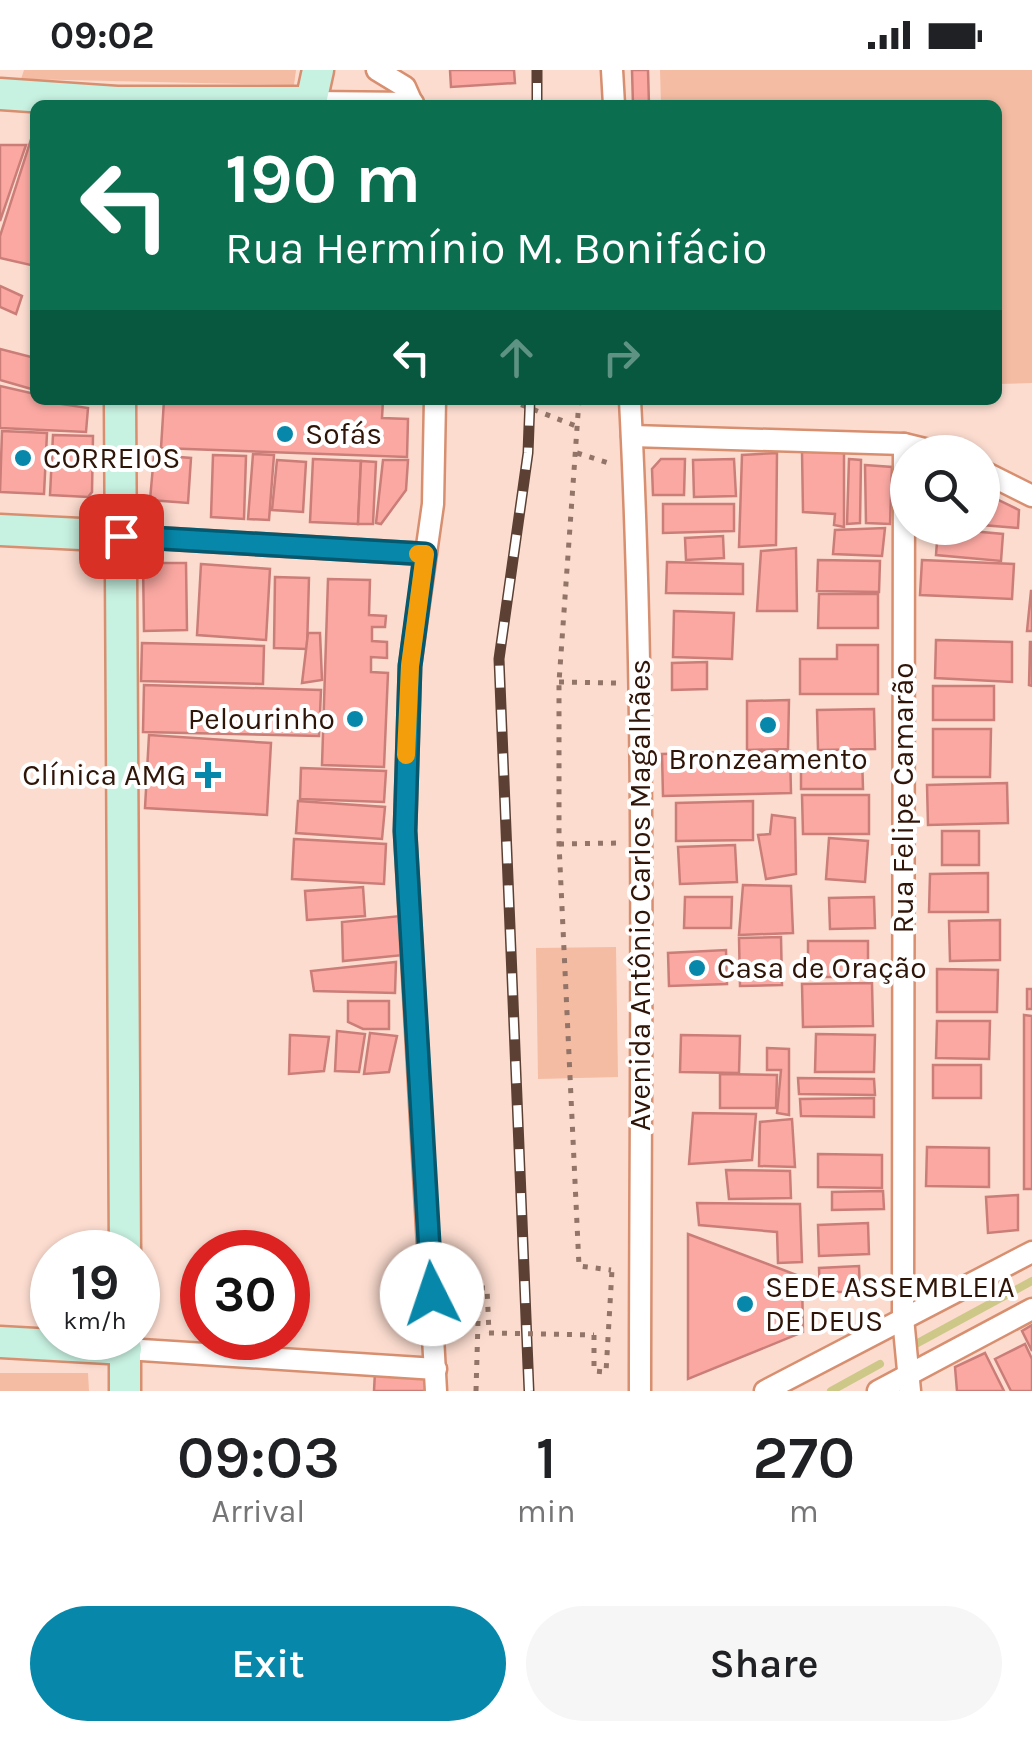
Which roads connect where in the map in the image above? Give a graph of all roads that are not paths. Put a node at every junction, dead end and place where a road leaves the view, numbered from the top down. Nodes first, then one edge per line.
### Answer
1 (318, 70) edge
2 (376, 70) edge
3 (612, 70) edge
4 (0, 94) edge
5 (70, 100) edge
6 (311, 100) edge
7 (411, 100) edge
8 (614, 100) edge
9 (120, 405) edge
10 (435, 405) edge
11 (630, 405) edge
12 (632, 436) junction
13 (890, 444) edge
14 (1000, 481) edge
15 (1032, 496) edge
16 (0, 530) edge
17 (121, 536) junction
18 (904, 545) edge
19 (425, 554) junction
20 (125, 1230) edge
21 (1032, 1252) edge
22 (1032, 1309) edge
23 (903, 1318) junction
24 (0, 1342) edge
25 (30, 1342) edge
26 (160, 1346) edge
27 (126, 1360) edge
28 (436, 1368) junction
29 (909, 1383) edge
30 (126, 1391) edge
31 (436, 1391) edge
32 (640, 1391) edge
33 (764, 1391) edge
34 (878, 1391) edge

1 - 6 main road
2 - 7 street
3 - 8 street
4 - 5 main road
9 - 17 main road
10 - 19 street
11 - 12 street, Avenida Antônio Carlos Magalhães
12 - 13 street
12 - 32 street, Avenida Antônio Carlos Magalhães
14 - 15 street
16 - 17 main road
17 - 19 street
17 - 20 main road
18 - 23 street, Rua Felipe Camarão
19 - 28 street
21 - 23 street
22 - 29 street
23 - 29 street, Rua Felipe Camarão
23 - 33 street
24 - 25 main road
26 - 28 street
27 - 30 main road
28 - 31 street
29 - 34 street

